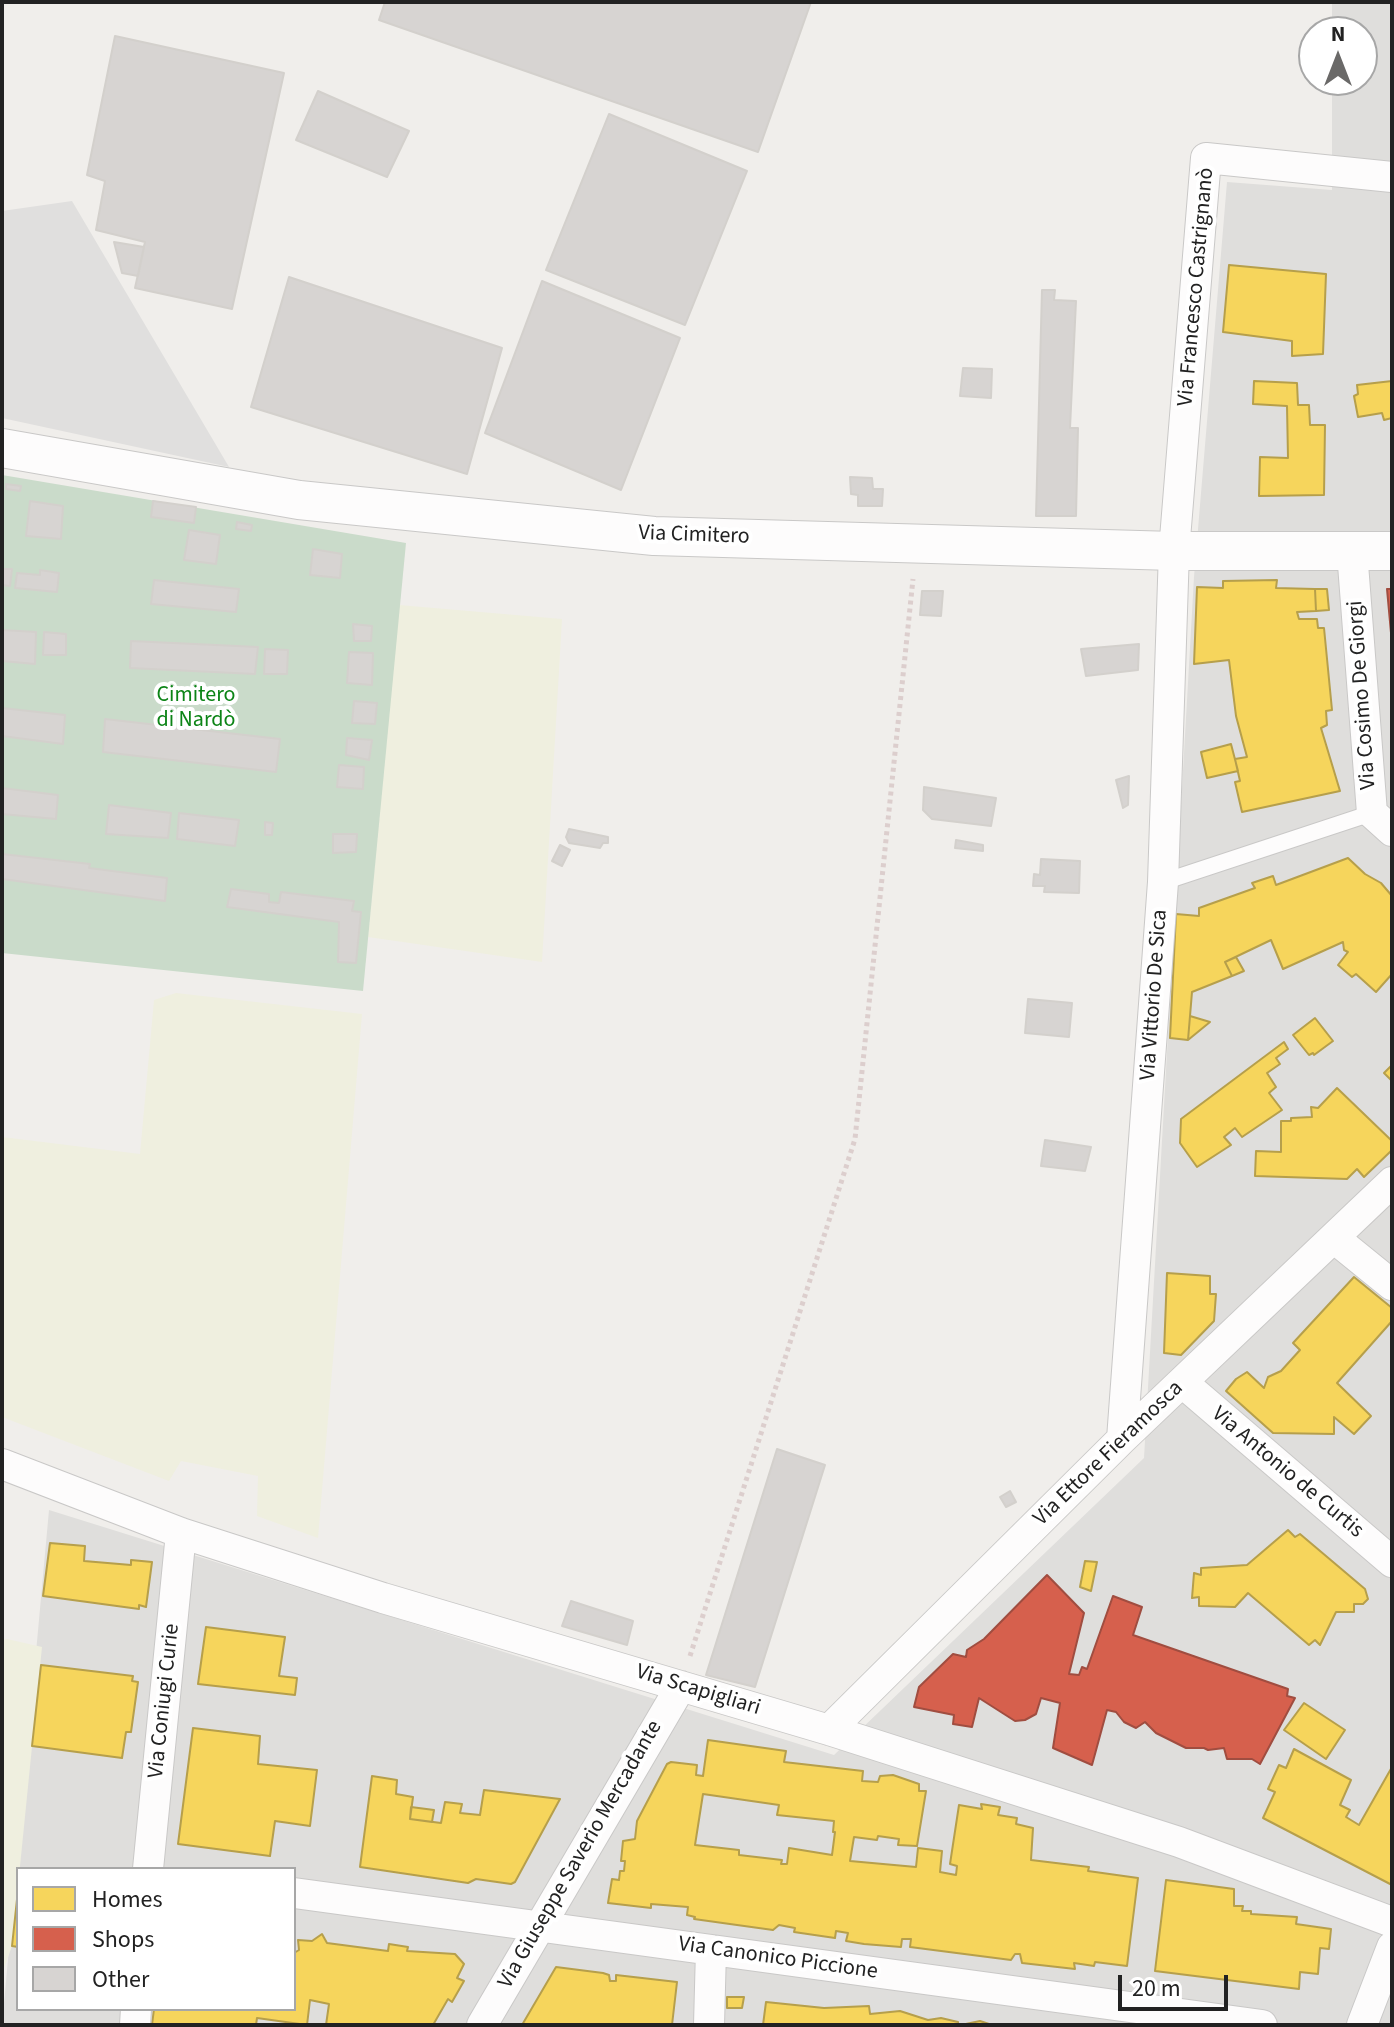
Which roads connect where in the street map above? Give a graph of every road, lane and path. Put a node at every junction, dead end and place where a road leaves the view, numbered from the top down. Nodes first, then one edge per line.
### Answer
1 (1392, 177) edge
2 (2, 448) edge
3 (917, 542) junction
4 (1174, 551) junction
5 (1352, 551) junction
6 (1392, 551) edge
7 (1382, 822) edge
8 (1163, 882) junction
9 (1392, 1182) edge
10 (1334, 1238) junction
11 (1392, 1285) edge
12 (1183, 1383) junction
13 (1122, 1439) junction
14 (2, 1464) edge
15 (181, 1533) junction
16 (1392, 1562) edge
17 (681, 1686) junction
18 (829, 1730) junction
19 (148, 1867) edge
20 (296, 1893) edge
21 (1392, 1922) edge
22 (538, 1927) junction
23 (1392, 1947) edge
24 (711, 1950) junction
25 (482, 2025) edge
26 (709, 2025) edge
27 (1262, 2025) edge
28 (1362, 2025) edge

1 - 4 street, Via Francesco Castrignanò
2 - 3 street, Via Cimitero
3 - 4 street, Via Cimitero
3 - 17 path
4 - 5 street, Via Cimitero
4 - 8 street, Via Vittorio De Sica
5 - 6 street, Via Cimitero
5 - 7 street, Via Cosimo De Giorgi
7 - 8 lane
8 - 13 street, Via Vittorio De Sica
9 - 10 street, Via Ettore Fieramosca
10 - 11 street
10 - 12 street, Via Ettore Fieramosca
12 - 13 street, Via Ettore Fieramosca
12 - 16 street, Via Antonio de Curtis
13 - 18 street, Via Ettore Fieramosca
14 - 15 street, Via Scapigliari
15 - 17 street, Via Scapigliari
15 - 19 street, Via Coniugi Curie
17 - 18 street, Via Scapigliari
17 - 22 street, Via Giuseppe Saverio Mercadante
18 - 21 street, Via Scapigliari
20 - 22 street, Via Canonico Piccione
22 - 24 street, Via Canonico Piccione
22 - 25 street, Via Giuseppe Saverio Mercadante
23 - 28 street
24 - 26 street
24 - 27 street, Via Canonico Piccione

